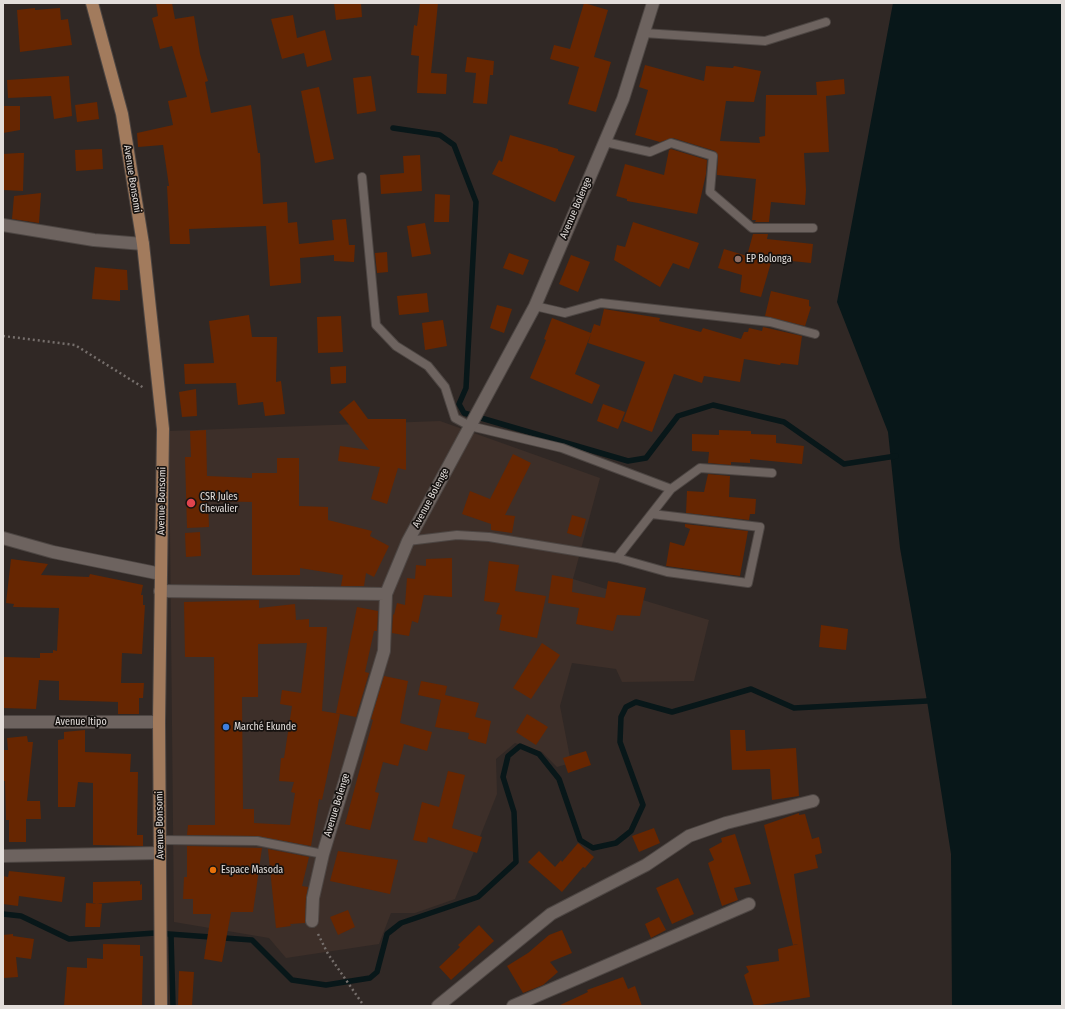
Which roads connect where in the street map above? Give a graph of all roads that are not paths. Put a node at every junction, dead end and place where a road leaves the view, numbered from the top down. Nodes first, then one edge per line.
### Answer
1 (92, 3) edge
2 (653, 3) edge
3 (826, 22) dead end
4 (644, 34) junction
5 (605, 142) junction
6 (362, 177) dead end
7 (3, 226) edge
8 (813, 228) dead end
9 (143, 244) junction
10 (535, 306) junction
11 (815, 334) dead end
12 (470, 425) junction
13 (772, 473) dead end
14 (671, 490) junction
15 (652, 514) junction
16 (3, 538) edge
17 (408, 541) junction
18 (617, 558) junction
19 (161, 574) junction
20 (160, 591) junction
21 (386, 594) junction
22 (3, 722) edge
23 (159, 722) junction
24 (813, 801) dead end
25 (160, 840) junction
26 (160, 853) junction
27 (323, 854) junction
28 (3, 856) edge
29 (749, 904) dead end
30 (312, 921) road end
31 (161, 1006) edge
32 (438, 1006) edge
33 (513, 1006) edge

1 - 9 main road, Avenue Bonsomi
2 - 4 street, Avenue Bolenge
3 - 4 lane
4 - 5 street, Avenue Bolenge
5 - 8 lane
5 - 10 street, Avenue Bolenge
6 - 12 lane
7 - 9 street
9 - 19 main road, Avenue Bonsomi
10 - 11 lane
10 - 12 street, Avenue Bolenge
12 - 14 lane
12 - 17 street, Avenue Bolenge
13 - 14 lane
14 - 15 lane
15 - 18 lane
15 - 18 lane
16 - 19 street
17 - 18 lane
17 - 21 street, Avenue Bolenge
19 - 20 main road, Avenue Bonsomi
20 - 21 street
20 - 23 main road, Avenue Bonsomi
21 - 27 street, Avenue Bolenge
22 - 23 street, Avenue Itipo
23 - 25 main road, Avenue Bonsomi
24 - 32 street
25 - 26 main road, Avenue Bonsomi
25 - 27 lane
26 - 28 street
26 - 31 main road, Avenue Bonsomi
27 - 30 street, Avenue Bolenge
29 - 33 street

